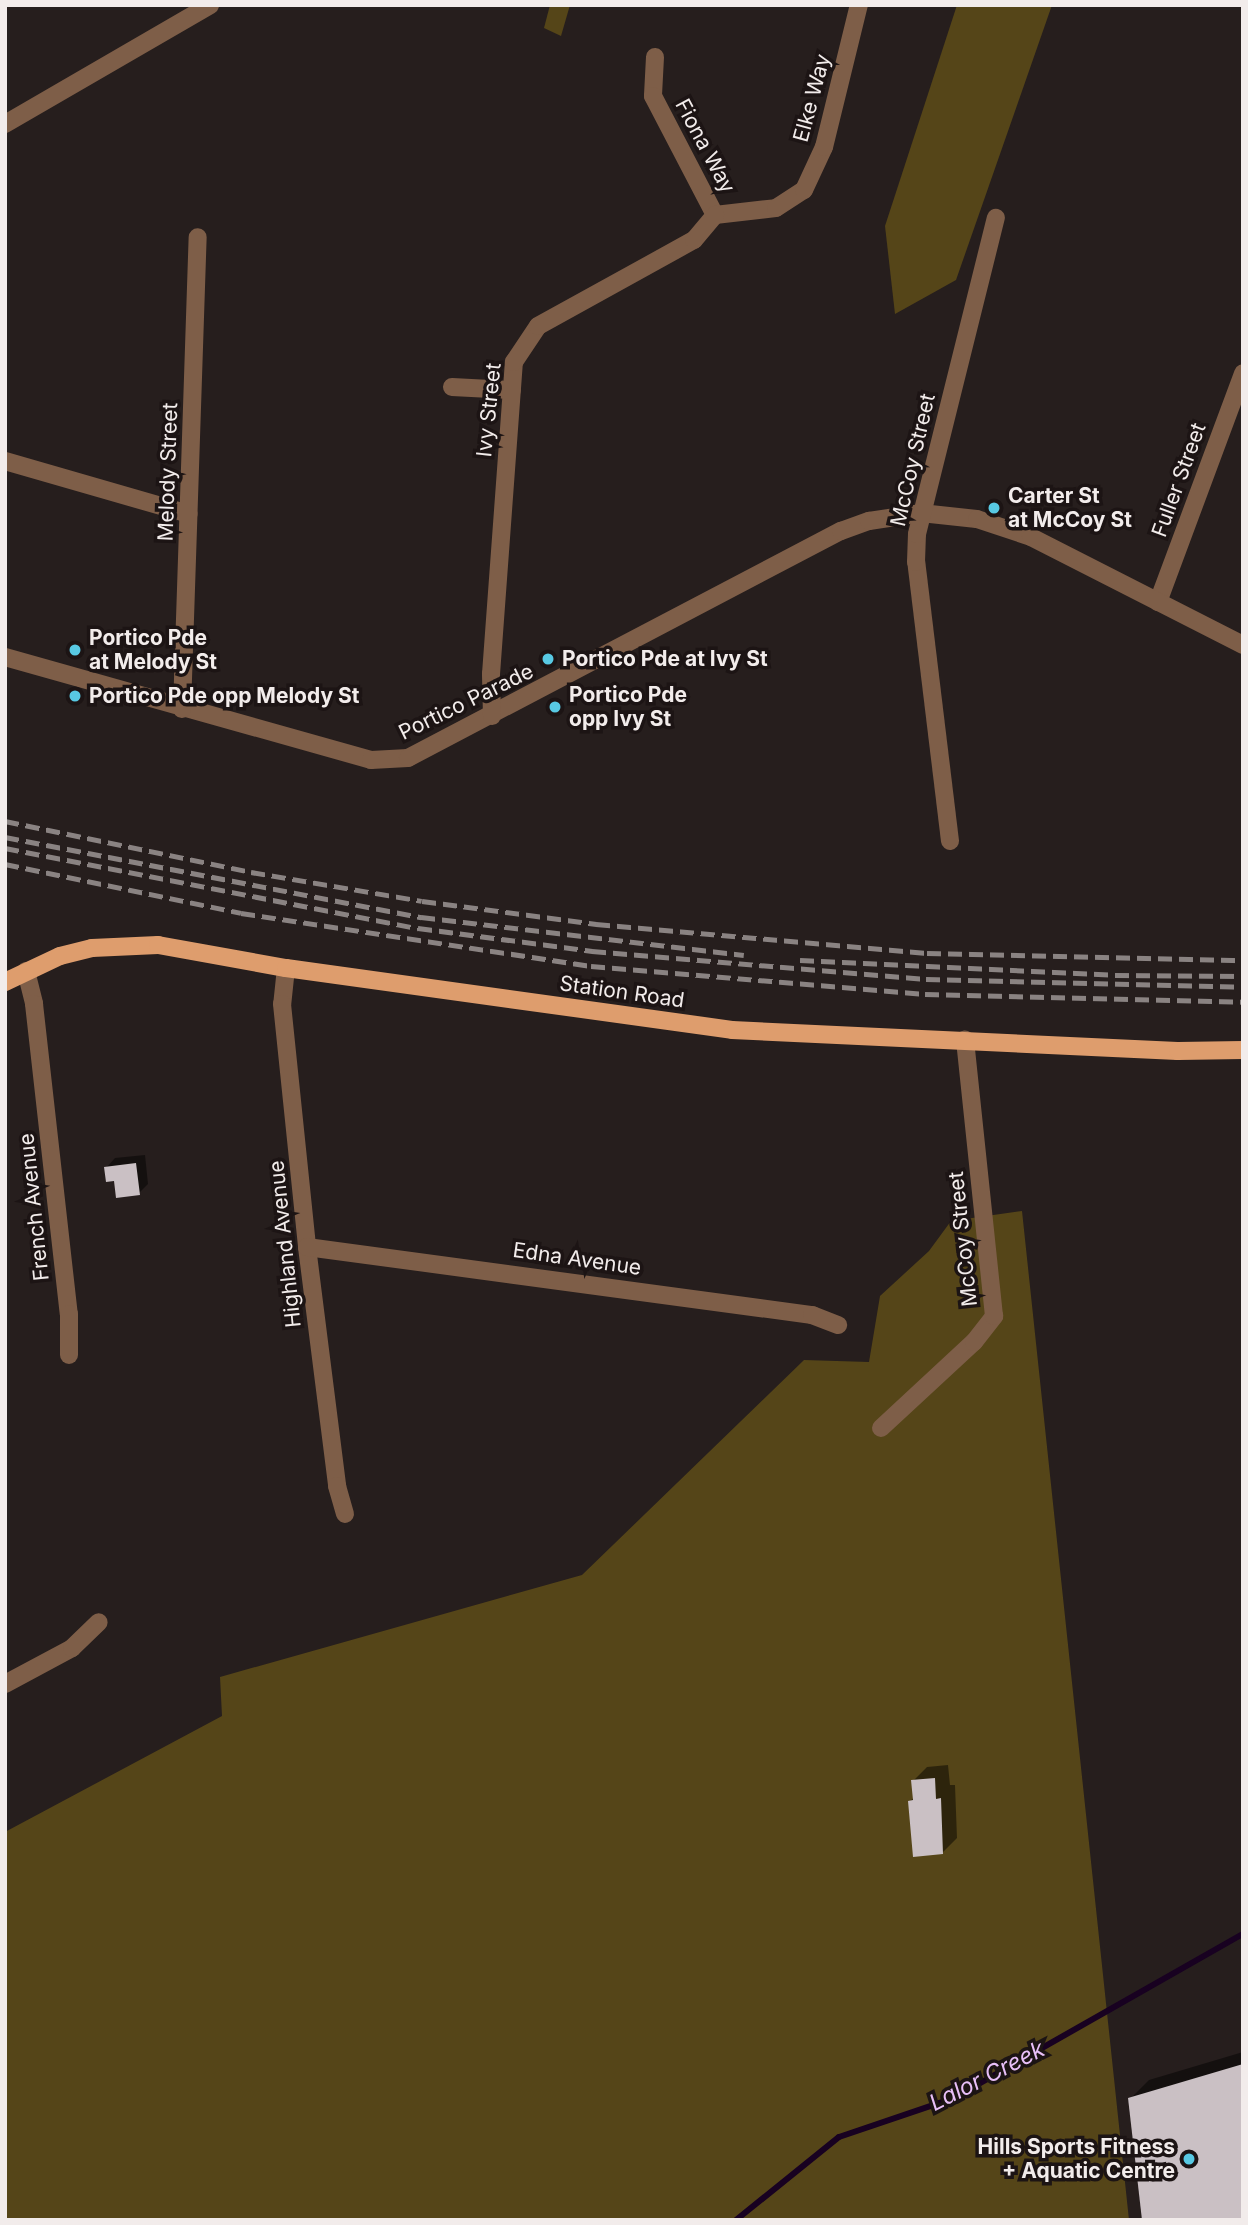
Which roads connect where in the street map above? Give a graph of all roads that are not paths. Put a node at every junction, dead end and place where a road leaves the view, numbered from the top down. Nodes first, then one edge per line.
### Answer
1 (210, 5) edge
2 (859, 5) edge
3 (655, 57) dead end
4 (5, 124) edge
5 (715, 215) junction
6 (996, 218) dead end
7 (198, 237) dead end
8 (1243, 373) edge
9 (452, 387) dead end
10 (512, 390) junction
11 (5, 461) edge
12 (921, 513) junction
13 (189, 514) junction
14 (1158, 602) junction
15 (1243, 645) edge
16 (5, 657) edge
17 (182, 709) junction
18 (492, 716) junction
19 (950, 841) dead end
20 (286, 968) junction
21 (26, 971) junction
22 (5, 982) edge
23 (965, 1040) junction
24 (1243, 1049) edge
25 (307, 1247) junction
26 (838, 1325) dead end
27 (69, 1355) dead end
28 (881, 1428) dead end
29 (345, 1514) dead end
30 (99, 1622) dead end
31 (5, 1685) edge

1 - 4 street
2 - 5 street, Elke Way
3 - 5 street, Fiona Way
5 - 10 street, Ivy Street
6 - 12 street, McCoy Street
7 - 13 street, Melody Street
8 - 14 street, Fuller Street
9 - 10 street
10 - 18 street, Ivy Street
11 - 13 street
12 - 14 street, Portico Parade
12 - 18 street, Portico Parade
12 - 19 street, McCoy Street
13 - 17 street, Melody Street
14 - 15 street, Portico Parade
16 - 17 street, Portico Parade
17 - 18 street, Portico Parade
20 - 21 main road, Station Road
20 - 23 main road, Station Road
20 - 25 street, Highland Avenue
21 - 22 main road, Station Road
21 - 27 street, French Avenue
23 - 24 main road, Station Road
23 - 28 street, McCoy Street
25 - 26 street, Edna Avenue
25 - 29 street, Highland Avenue
30 - 31 street

